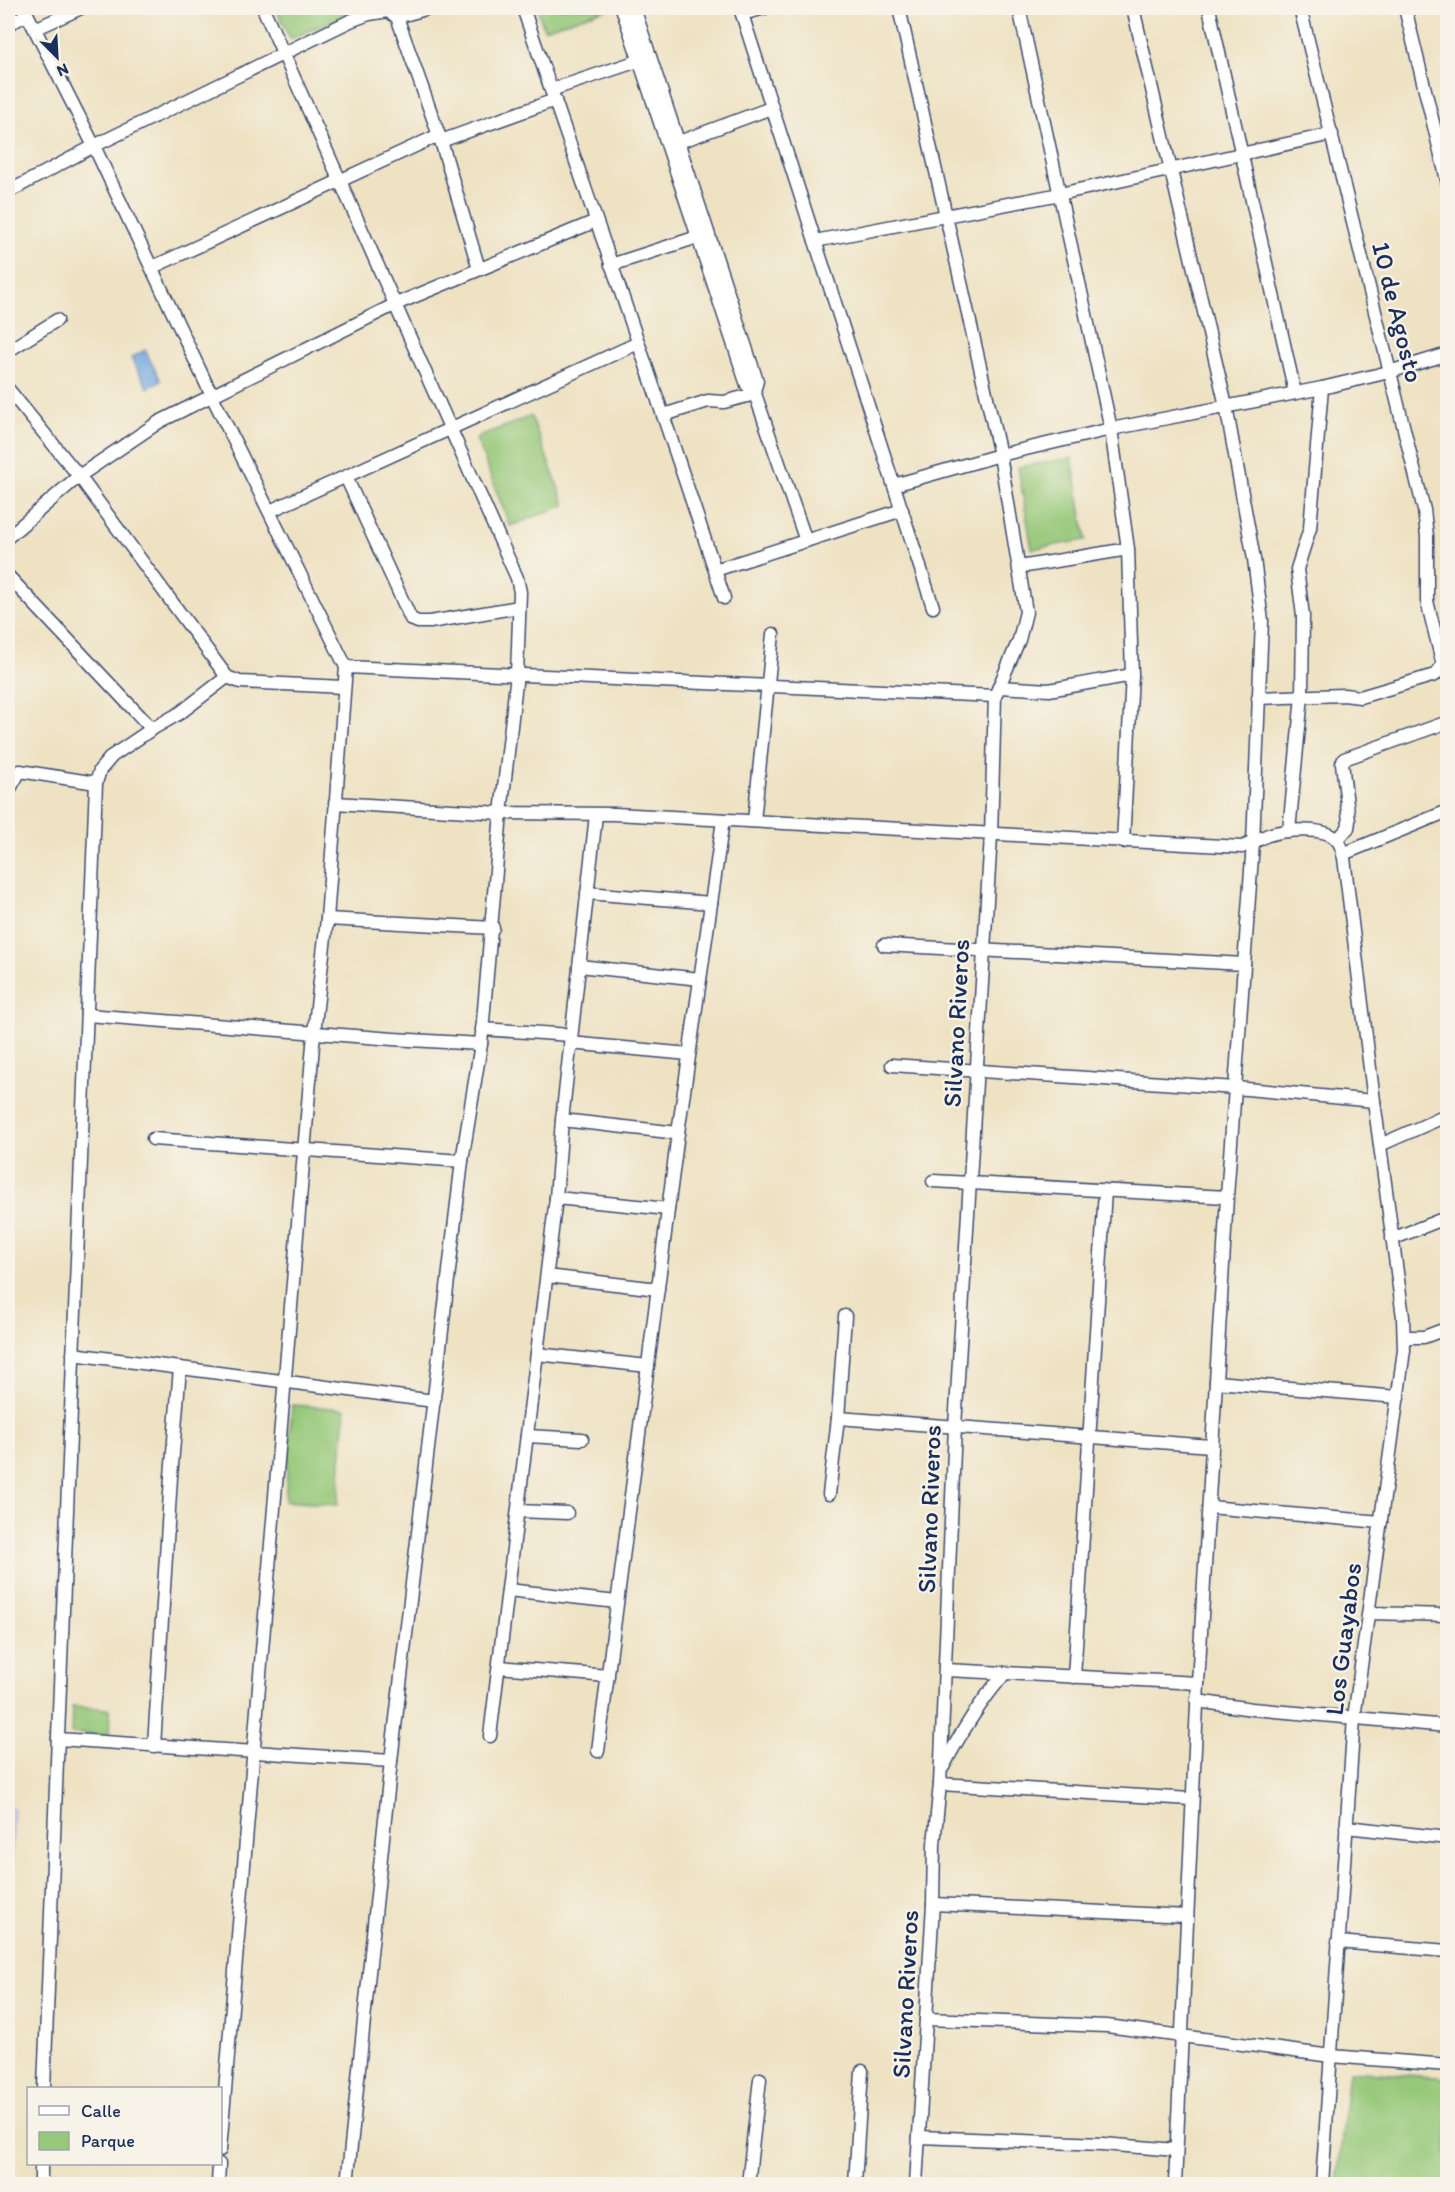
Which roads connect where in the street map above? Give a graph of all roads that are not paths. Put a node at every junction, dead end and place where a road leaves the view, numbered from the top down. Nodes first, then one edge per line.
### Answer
1 (81, 8) edge
2 (263, 8) edge
3 (429, 8) edge
4 (523, 8) edge
5 (622, 8) edge
6 (634, 8) edge
7 (765, 8) edge
8 (899, 8) edge
9 (1018, 8) edge
10 (1133, 8) edge
11 (1209, 8) edge
12 (1300, 8) edge
13 (1404, 8) edge
14 (26, 11) edge
15 (741, 11) edge
16 (397, 17) junction
17 (8, 24) edge
18 (35, 29) junction
19 (284, 54) junction
20 (645, 58) junction
21 (553, 95) junction
22 (771, 108) junction
23 (1332, 134) junction
24 (440, 138) junction
25 (674, 144) junction
26 (94, 146) junction
27 (1243, 153) junction
28 (1172, 169) junction
29 (341, 180) junction
30 (1448, 184) edge
31 (8, 192) edge
32 (1060, 194) junction
33 (947, 216) junction
34 (596, 221) junction
35 (703, 236) junction
36 (815, 241) junction
37 (611, 265) junction
38 (153, 267) junction
39 (479, 269) junction
40 (396, 304) junction
41 (57, 320) dead end
42 (638, 343) junction
43 (8, 351) edge
44 (1448, 354) edge
45 (1389, 372) junction
46 (1322, 388) junction
47 (8, 389) edge
48 (755, 393) junction
49 (1295, 393) junction
50 (212, 396) junction
51 (1226, 406) junction
52 (664, 415) junction
53 (450, 428) junction
54 (1111, 429) junction
55 (1000, 455) junction
56 (79, 476) junction
57 (346, 477) junction
58 (894, 485) junction
59 (902, 510) junction
60 (270, 511) junction
61 (8, 537) edge
62 (806, 541) junction
63 (1128, 549) junction
64 (1020, 567) junction
65 (715, 570) junction
66 (8, 576) edge
67 (724, 598) dead end
68 (519, 607) junction
69 (933, 607) dead end
70 (773, 634) dead end
71 (1445, 664) edge
72 (346, 667) junction
73 (517, 674) junction
74 (1132, 675) junction
75 (227, 677) junction
76 (767, 685) junction
77 (343, 687) junction
78 (997, 691) junction
79 (1302, 696) junction
80 (1258, 698) junction
81 (1448, 722) edge
82 (152, 729) junction
83 (96, 783) junction
84 (8, 792) edge
85 (335, 803) junction
86 (1448, 811) edge
87 (501, 813) junction
88 (596, 815) junction
89 (723, 820) junction
90 (754, 821) junction
91 (1289, 831) junction
92 (991, 835) junction
93 (1337, 840) junction
94 (1123, 842) junction
95 (1253, 843) junction
96 (1343, 854) junction
97 (587, 892) junction
98 (711, 903) junction
99 (327, 919) junction
100 (493, 928) junction
101 (884, 945) dead end
102 (982, 950) junction
103 (1244, 964) junction
104 (579, 966) junction
105 (700, 979) junction
106 (87, 1015) junction
107 (482, 1029) junction
108 (314, 1033) junction
109 (571, 1039) junction
110 (481, 1044) junction
111 (689, 1054) junction
112 (892, 1065) dead end
113 (976, 1071) junction
114 (1236, 1088) junction
115 (1374, 1101) junction
116 (1448, 1115) edge
117 (562, 1120) junction
118 (678, 1133) junction
119 (153, 1139) dead end
120 (1380, 1145) junction
121 (304, 1151) junction
122 (462, 1161) junction
123 (933, 1182) dead end
124 (970, 1185) junction
125 (1105, 1191) junction
126 (1227, 1197) junction
127 (556, 1198) junction
128 (668, 1209) junction
129 (1448, 1217) edge
130 (1392, 1239) junction
131 (547, 1276) junction
132 (658, 1289) junction
133 (845, 1316) dead end
134 (1448, 1328) edge
135 (1404, 1337) junction
136 (73, 1354) junction
137 (537, 1354) junction
138 (648, 1366) junction
139 (180, 1368) junction
140 (285, 1381) junction
141 (1216, 1382) junction
142 (1398, 1397) junction
143 (434, 1401) junction
144 (838, 1418) junction
145 (955, 1427) junction
146 (527, 1436) junction
147 (1089, 1436) junction
148 (582, 1439) dead end
149 (1211, 1446) junction
150 (829, 1494) dead end
151 (1209, 1507) junction
152 (518, 1511) junction
153 (567, 1513) dead end
154 (1381, 1522) junction
155 (508, 1590) junction
156 (617, 1602) junction
157 (1369, 1613) junction
158 (1448, 1615) edge
159 (499, 1667) junction
160 (946, 1670) junction
161 (1005, 1673) junction
162 (608, 1676) junction
163 (1074, 1677) junction
164 (1197, 1683) junction
165 (1197, 1701) junction
166 (1354, 1718) junction
167 (1448, 1726) edge
168 (490, 1736) dead end
169 (58, 1739) junction
170 (154, 1746) junction
171 (254, 1751) junction
172 (598, 1751) dead end
173 (391, 1761) junction
174 (941, 1778) junction
175 (1191, 1799) junction
176 (1346, 1827) junction
177 (1448, 1838) edge
178 (933, 1904) junction
179 (1187, 1916) junction
180 (1338, 1942) junction
181 (1448, 1951) edge
182 (926, 2019) junction
183 (1182, 2036) junction
184 (1331, 2056) junction
185 (1448, 2065) edge
186 (862, 2071) dead end
187 (760, 2079) dead end
188 (44, 2087) edge
189 (222, 2127) edge
190 (919, 2137) junction
191 (1176, 2150) junction
192 (41, 2165) edge
193 (219, 2165) edge
194 (41, 2184) edge
195 (218, 2184) edge
196 (347, 2184) edge
197 (748, 2184) edge
198 (855, 2184) edge
199 (916, 2184) edge
200 (1175, 2184) edge
201 (1322, 2184) edge

1 - 18 street
2 - 19 street
3 - 16 street
4 - 21 street
5 - 20 street
6 - 20 street
7 - 15 street
8 - 33 street
9 - 32 street
10 - 28 street
11 - 27 street
12 - 23 street, 10 de Agosto
13 - 30 street
14 - 17 street
14 - 18 street
15 - 22 street
16 - 19 street
16 - 24 street
18 - 26 street
19 - 26 street
19 - 29 street
20 - 21 street
20 - 25 street
21 - 24 street
21 - 34 street
22 - 25 street
22 - 36 street
23 - 27 street
23 - 45 street, 10 de Agosto
24 - 29 street
24 - 39 street
25 - 35 street
26 - 31 street
26 - 38 street
27 - 28 street
27 - 49 street
28 - 32 street
28 - 51 street
29 - 38 street
29 - 40 street
32 - 33 street
32 - 54 street
33 - 36 street
33 - 55 street
34 - 37 street
34 - 39 street
35 - 37 street
35 - 48 street
36 - 58 street
37 - 42 street
38 - 50 street
39 - 40 street
40 - 50 street
40 - 53 street
41 - 43 street
42 - 52 street
42 - 53 street
44 - 45 street
45 - 46 street
45 - 71 street, 10 de Agosto
46 - 49 street
46 - 79 street
47 - 56 street
48 - 52 street
48 - 62 street
49 - 51 street
50 - 56 street
50 - 60 street
51 - 54 street
51 - 80 street
52 - 65 street
53 - 57 street
53 - 68 street
54 - 55 street
54 - 63 street
55 - 58 street
55 - 64 street
56 - 61 street
56 - 75 street
57 - 60 street
57 - 68 street
58 - 59 street
59 - 62 street
59 - 69 street
60 - 72 street
62 - 65 street
63 - 64 street
63 - 74 street
64 - 78 street
65 - 67 street
66 - 82 street
68 - 73 street
70 - 76 street
71 - 79 street
72 - 73 street
72 - 77 street
73 - 76 street
73 - 87 street
74 - 78 street
74 - 94 street
75 - 77 street
75 - 82 street
76 - 78 street
76 - 90 street
77 - 85 street
78 - 92 street, Silvano Riveros
79 - 80 street
79 - 91 street
80 - 95 street
81 - 93 street
82 - 83 street
83 - 84 street
83 - 106 street
85 - 87 street
85 - 99 street
86 - 96 street
87 - 88 street
87 - 100 street
88 - 89 street
88 - 97 street
89 - 90 street
89 - 98 street
90 - 92 street
91 - 93 street
91 - 95 street
92 - 94 street
92 - 102 street, Silvano Riveros
93 - 96 street, Los Guayabos
94 - 95 street
95 - 103 street
96 - 115 street, Los Guayabos
97 - 98 street
97 - 104 street
98 - 105 street
99 - 100 street
99 - 108 street
100 - 107 street
101 - 102 street
102 - 103 street
102 - 113 street, Silvano Riveros
103 - 114 street
104 - 105 street
104 - 109 street
105 - 111 street
106 - 108 street
106 - 136 street
107 - 109 street
107 - 110 street
108 - 110 street
108 - 121 street
109 - 111 street
109 - 117 street
110 - 122 street
111 - 118 street
112 - 113 street
113 - 114 street
113 - 124 street, Silvano Riveros
114 - 115 street
114 - 126 street
115 - 120 street, Los Guayabos
116 - 120 street
117 - 118 street
117 - 127 street
118 - 128 street
119 - 121 street
120 - 130 street, Los Guayabos
121 - 122 street
121 - 140 street
122 - 143 street
123 - 124 street
124 - 125 street
124 - 145 street, Silvano Riveros
125 - 126 street
125 - 147 street
126 - 141 street
127 - 128 street
127 - 131 street
128 - 132 street
129 - 130 street
130 - 135 street, Los Guayabos
131 - 132 street
131 - 137 street
132 - 138 street
133 - 144 street
134 - 135 street
135 - 142 street, Los Guayabos
136 - 139 street
136 - 169 street
137 - 138 street
137 - 146 street
138 - 156 street
139 - 140 street
139 - 170 street
140 - 143 street
140 - 171 street
141 - 142 street
141 - 149 street
142 - 154 street, Los Guayabos
143 - 173 street
144 - 145 street
144 - 150 street
145 - 147 street
145 - 160 street, Silvano Riveros
146 - 148 street
146 - 152 street
147 - 149 street
147 - 163 street
149 - 151 street
151 - 154 street
151 - 164 street
152 - 153 street
152 - 155 street
154 - 157 street, Los Guayabos
155 - 156 street
155 - 159 street
156 - 162 street
157 - 158 street
157 - 166 street, Los Guayabos
159 - 162 street
159 - 168 street
160 - 161 street
160 - 174 street, Silvano Riveros
161 - 163 street
161 - 174 street
162 - 172 street
163 - 164 street
164 - 165 street
165 - 166 street
165 - 175 street
166 - 167 street
166 - 176 street, Los Guayabos
169 - 170 street
169 - 188 street
170 - 171 street
171 - 173 street
171 - 189 street
173 - 196 street
174 - 175 street
174 - 178 street, Silvano Riveros
175 - 179 street
176 - 177 street
176 - 180 street, Los Guayabos
178 - 179 street
178 - 182 street, Silvano Riveros
179 - 183 street
180 - 181 street
180 - 184 street, Los Guayabos
182 - 183 street
182 - 190 street, Silvano Riveros
183 - 184 street
183 - 191 street
184 - 185 street
184 - 201 street, Los Guayabos
186 - 198 street
187 - 197 street
190 - 191 street
190 - 199 street, Silvano Riveros
191 - 200 street
192 - 194 street
193 - 195 street

